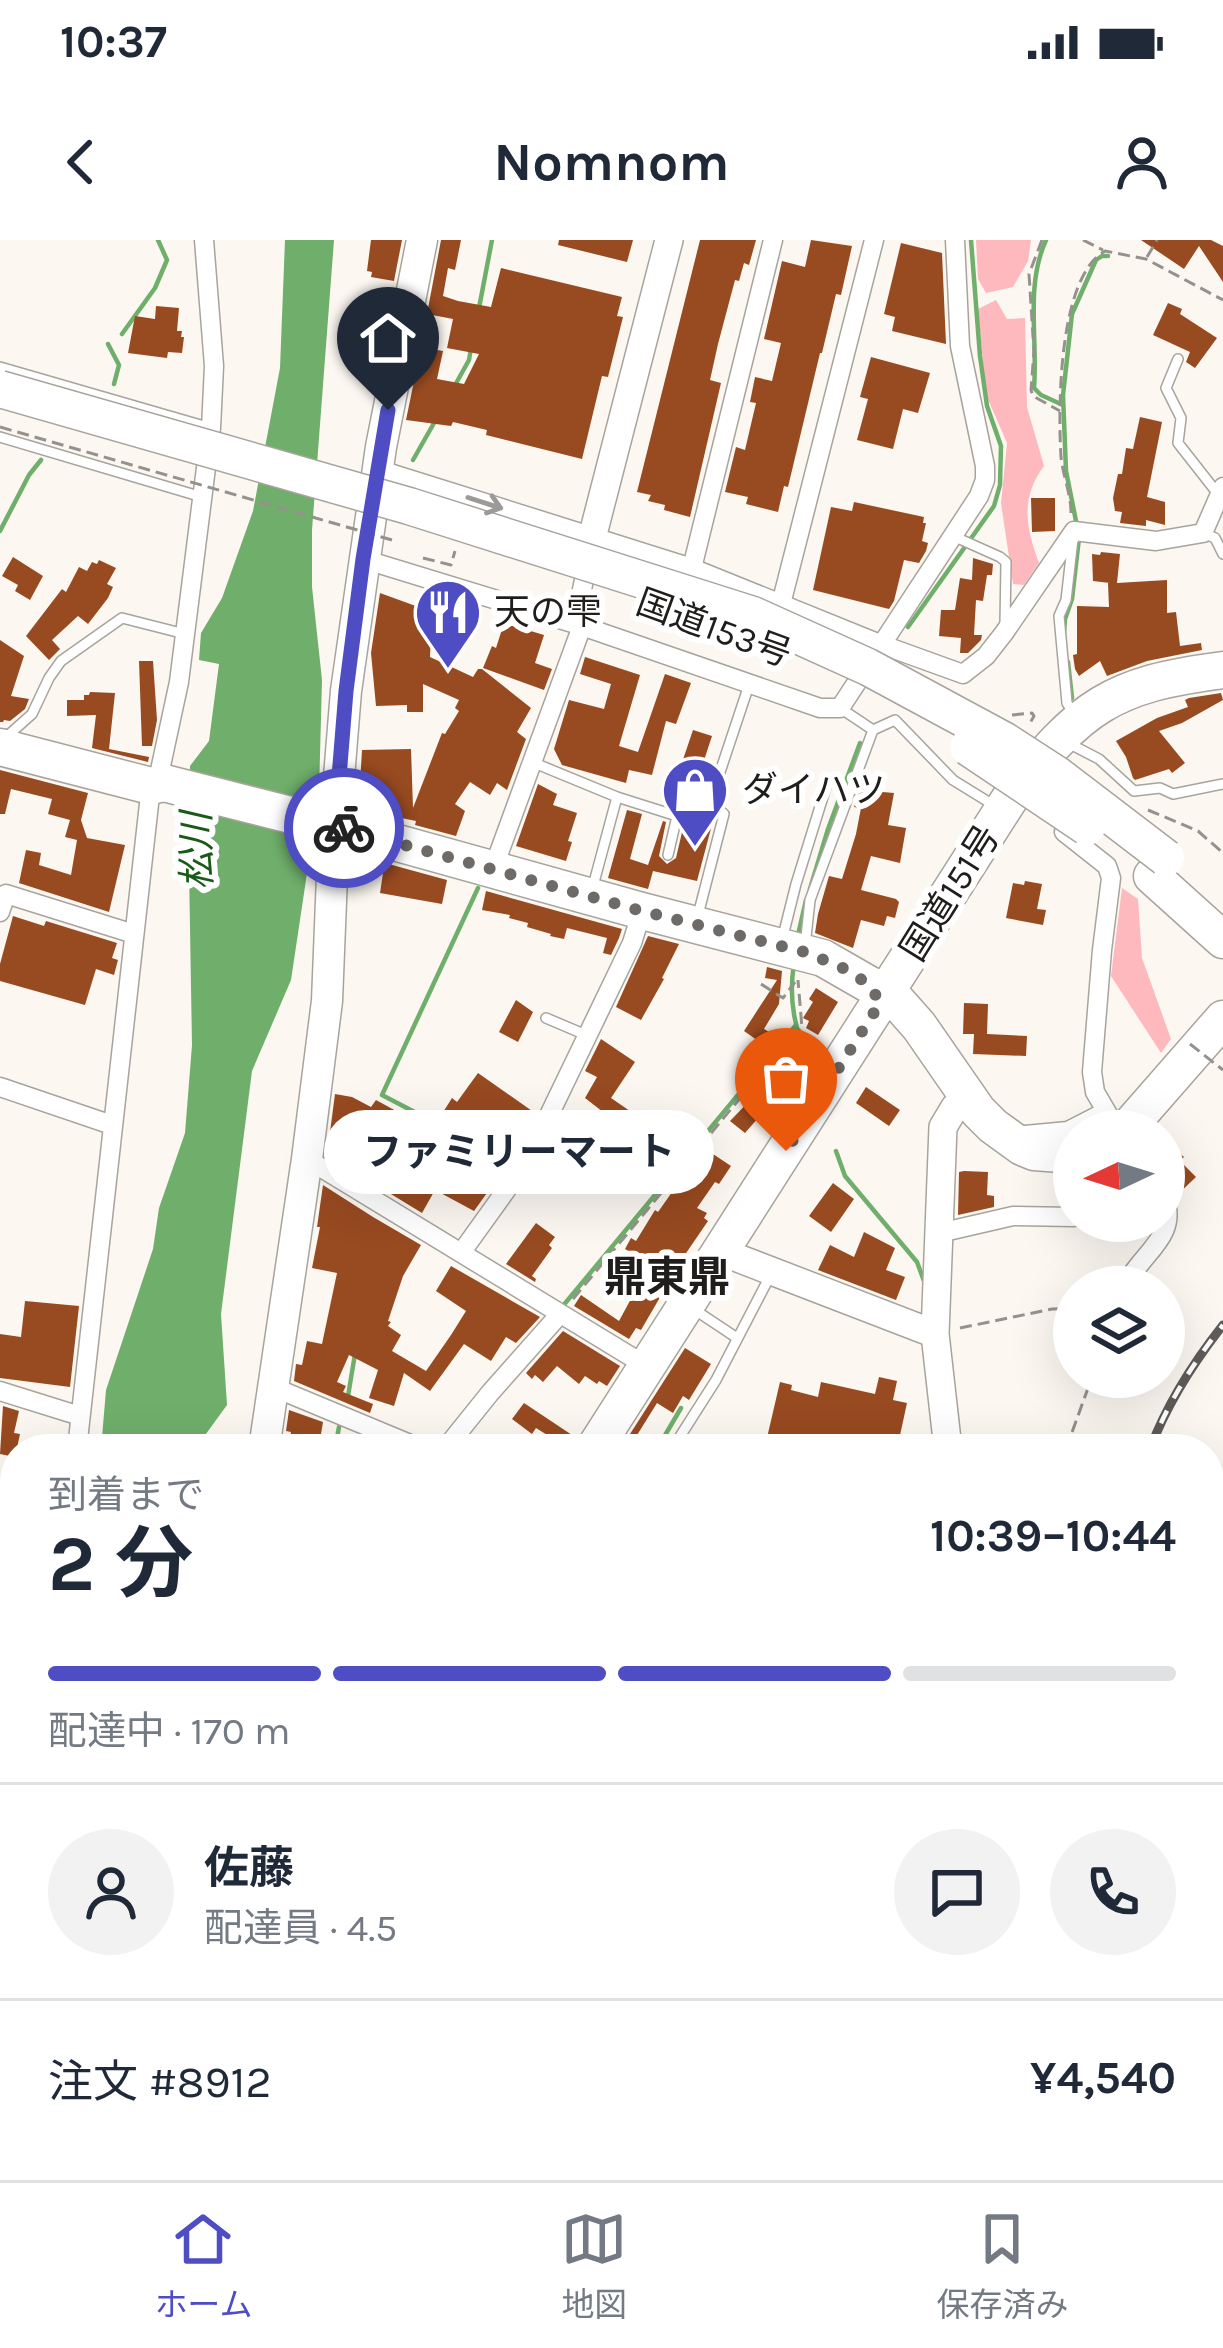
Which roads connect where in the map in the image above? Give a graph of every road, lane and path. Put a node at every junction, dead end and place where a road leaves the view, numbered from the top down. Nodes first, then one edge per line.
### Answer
1 (204, 240) edge
2 (422, 240) edge
3 (669, 240) edge
4 (773, 240) edge
5 (874, 240) edge
6 (955, 240) edge
7 (1042, 240) edge
8 (1083, 240) edge
9 (1157, 240) edge
10 (1105, 251) junction
11 (1146, 259) junction
12 (1223, 300) edge
13 (1178, 359) dead end
14 (0, 367) edge
15 (0, 389) edge
16 (1060, 406) junction
17 (0, 413) edge
18 (0, 428) edge
19 (211, 428) junction
20 (0, 437) edge
21 (377, 469) junction
22 (1221, 490) edge
23 (202, 497) junction
24 (1072, 532) junction
25 (1202, 533) junction
26 (592, 538) junction
27 (957, 538) junction
28 (378, 554) junction
29 (1223, 554) edge
30 (692, 568) junction
31 (782, 604) junction
32 (579, 625) junction
33 (1004, 633) junction
34 (184, 634) junction
35 (880, 644) junction
36 (1223, 670) edge
37 (749, 685) junction
38 (840, 708) junction
39 (1068, 729) junction
40 (873, 730) junction
41 (0, 745) edge
42 (532, 762) junction
43 (827, 784) dead end
44 (1223, 784) edge
45 (158, 785) junction
46 (617, 797) junction
47 (999, 798) junction
48 (1143, 808) dead end
49 (327, 825) junction
50 (1223, 853) edge
51 (668, 855) dead end
52 (1159, 867) junction
53 (493, 869) junction
54 (590, 897) junction
55 (2, 899) edge
56 (1223, 910) edge
57 (642, 911) junction
58 (695, 924) junction
59 (134, 934) junction
60 (1223, 940) edge
61 (795, 959) junction
62 (761, 984) dead end
63 (879, 993) junction
64 (546, 1018) dead end
65 (1223, 1019) edge
66 (586, 1036) junction
67 (1206, 1051) edge
68 (1223, 1070) edge
69 (755, 1074) junction
70 (0, 1088) edge
71 (956, 1107) junction
72 (1110, 1110) edge
73 (1137, 1110) edge
74 (1144, 1110) edge
75 (807, 1118) junction
76 (112, 1125) junction
77 (1053, 1133) edge
78 (1013, 1142) junction
79 (1053, 1155) edge
80 (307, 1159) junction
81 (1053, 1162) edge
82 (1053, 1217) edge
83 (940, 1230) junction
84 (1158, 1242) edge
85 (722, 1252) junction
86 (461, 1253) junction
87 (1137, 1266) edge
88 (772, 1271) junction
89 (688, 1305) junction
90 (1053, 1309) edge
91 (560, 1314) junction
92 (934, 1334) junction
93 (737, 1338) junction
94 (648, 1366) junction
95 (273, 1388) junction
96 (0, 1391) edge
97 (1084, 1398) edge
98 (80, 1416) junction
99 (78, 1434) edge
100 (266, 1434) edge
101 (385, 1434) edge
102 (457, 1434) edge
103 (604, 1434) edge
104 (682, 1434) edge
105 (946, 1434) edge
106 (1071, 1434) edge

1 - 19 street
2 - 21 main road
3 - 26 street
4 - 30 street
5 - 31 street
6 - 27 street
7 - 16 path
8 - 10 path
9 - 11 path
10 - 11 path
10 - 16 path
11 - 12 path
13 - 22 lane
14 - 19 lane
15 - 52 highway, 国道153号, bridge
16 - 24 path
17 - 52 highway, 国道153号, bridge
18 - 28 path, bridge
19 - 23 street
20 - 23 lane
21 -> 26 street
21 - 28 main road
22 - 25 street
23 - 34 street
24 - 25 street
24 - 33 street
24 - 39 lane
25 - 29 lane
26 - 30 street
26 - 32 street
27 - 33 lane
27 - 35 street
28 - 32 street
28 - 49 main road
30 - 31 street
31 - 35 street
32 - 37 street
32 - 42 street
33 - 35 street
34 - 41 lane
34 - 45 street
35 - 38 street
36 - 39 highway, 国道151号
37 - 38 street
37 - 58 lane
38 - 40 lane
39 - 44 lane
39 - 47 highway, 国道151号
40 - 47 lane
40 - 61 lane
41 - 45 highway
42 - 46 lane
42 - 53 street
43 - 61 lane
45 - 49 highway
45 - 59 street
46 - 51 lane
46 - 54 lane
47 - 63 highway, 国道151号
47 - 72 street
48 - 50 path
49 - 53 highway
49 - 80 main road
52 - 56 highway, 国道153号
52 - 60 highway, 国道153号
53 - 54 highway
54 - 57 highway
55 - 59 street
57 - 58 highway
57 - 66 street
58 - 61 highway
59 - 76 street
61 - 62 path
61 - 63 highway
61 - 69 path
63 - 71 highway
63 - 75 highway, 国道151号
63 - 78 highway
64 - 66 lane
65 - 73 highway
66 - 86 street
67 - 68 path, bridge
67 - 74 highway
69 - 75 lane
69 - 91 path
70 - 76 street
71 - 81 highway
71 - 83 street
75 - 85 highway, 国道151号
76 - 98 street
77 - 78 street
78 - 79 highway
80 - 86 street
80 - 95 main road
82 - 83 street
83 - 92 street
84 - 87 street
85 - 88 street
85 - 89 highway, 国道151号
86 - 91 street
88 - 92 street
88 - 93 lane
89 - 93 lane
89 - 94 highway, 国道151号
90 - 92 path
91 - 94 street
91 - 102 street
92 - 105 street
93 - 104 lane
94 - 103 highway, 国道151号
95 - 100 main road
95 - 101 street
96 - 98 street
97 - 106 path
98 - 99 street

